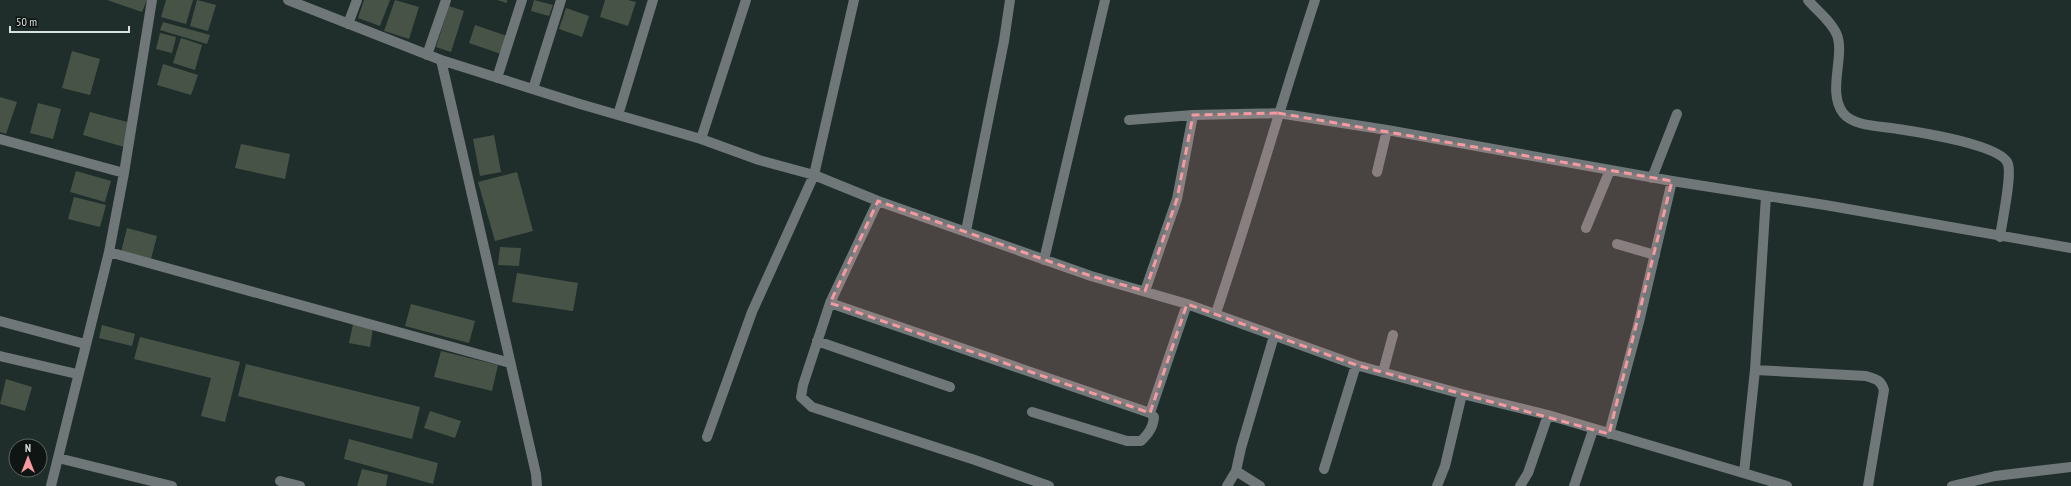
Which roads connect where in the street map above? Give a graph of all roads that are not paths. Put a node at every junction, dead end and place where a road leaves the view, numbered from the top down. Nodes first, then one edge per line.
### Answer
1 (152, 0) edge
2 (288, 0) edge
3 (357, 0) edge
4 (446, 0) edge
5 (522, 0) edge
6 (561, 0) edge
7 (653, 0) edge
8 (746, 0) edge
9 (854, 0) edge
10 (1010, 0) edge
11 (1105, 0) edge
12 (1315, 0) edge
13 (1808, 0) edge
14 (348, 24) junction
15 (427, 55) junction
16 (441, 60) junction
17 (498, 78) junction
18 (533, 89) junction
19 (1193, 114) junction
20 (1278, 114) junction
21 (1677, 114) dead end
22 (618, 115) junction
23 (1130, 120) dead end
24 (1387, 130) junction
25 (0, 139) edge
26 (701, 139) junction
27 (1610, 170) junction
28 (1377, 172) dead end
29 (124, 173) junction
30 (814, 175) junction
31 (1652, 178) junction
32 (1672, 182) junction
33 (1766, 196) junction
34 (878, 201) junction
35 (1586, 228) dead end
36 (966, 231) junction
37 (2000, 237) junction
38 (1617, 244) dead end
39 (2071, 248) edge
40 (109, 252) junction
41 (1656, 255) junction
42 (1044, 260) junction
43 (1146, 291) junction
44 (830, 303) junction
45 (1188, 304) junction
46 (1216, 314) junction
47 (0, 321) edge
48 (1393, 335) dead end
49 (1274, 336) junction
50 (817, 340) junction
51 (85, 344) junction
52 (0, 356) edge
53 (510, 363) junction
54 (1356, 365) junction
55 (1755, 370) junction
56 (1383, 372) junction
57 (77, 374) junction
58 (950, 387) dead end
59 (1462, 394) junction
60 (1032, 412) dead end
61 (1150, 413) junction
62 (1548, 415) junction
63 (1593, 430) junction
64 (1609, 434) junction
65 (707, 437) dead end
66 (58, 458) junction
67 (2071, 467) edge
68 (1324, 469) dead end
69 (1236, 471) junction
70 (1744, 473) junction
71 (280, 481) dead end
72 (1776, 485) edge
73 (51, 486) edge
74 (172, 486) edge
75 (300, 486) edge
76 (537, 486) edge
77 (1049, 486) edge
78 (1227, 486) edge
79 (1260, 486) edge
80 (1437, 486) edge
81 (1520, 486) edge
82 (1574, 486) edge
83 (1787, 486) edge
84 (1868, 486) edge
85 (1952, 486) edge

1 - 29 street
2 - 14 street
3 - 14 street
4 - 15 street
5 - 17 street
6 - 18 street
7 - 22 street
8 - 26 street
9 - 30 street
10 - 36 street
11 - 42 street
12 - 20 street
13 - 37 street
14 - 15 street
15 - 16 street
16 - 17 street
16 - 53 street
17 - 18 street
18 - 22 street
19 - 20 street
19 - 23 street
19 - 43 street
20 - 24 street
20 - 46 street
21 - 31 street
22 - 26 street
24 - 27 street
24 - 28 street
25 - 29 street
26 - 30 street
27 - 31 street
27 - 35 street
29 - 40 street
30 - 34 street
30 - 65 street
31 - 32 street
32 - 33 street
32 - 41 street
33 - 37 street
33 - 55 street
34 - 36 street
34 - 44 street
36 - 42 street
37 - 39 street
38 - 41 street
40 - 51 street
40 - 53 street
41 - 64 street
42 - 43 street
43 - 45 street
44 - 50 street
44 - 61 street
45 - 46 street
45 - 61 street
46 - 49 street
47 - 51 street
48 - 56 street
49 - 54 street
49 - 69 street
50 - 58 street
50 - 77 street
51 - 57 street
52 - 57 street
53 - 76 street
54 - 56 street
54 - 68 street
55 - 70 street
55 - 84 street
56 - 59 street
57 - 66 street
59 - 62 street
59 - 80 street
60 - 61 street
62 - 63 street
62 - 81 street
63 - 64 street
63 - 82 street
64 - 70 street
66 - 73 street
66 - 74 street
67 - 85 street
69 - 78 street
69 - 79 street
70 - 72 street
71 - 75 street
72 - 83 street

